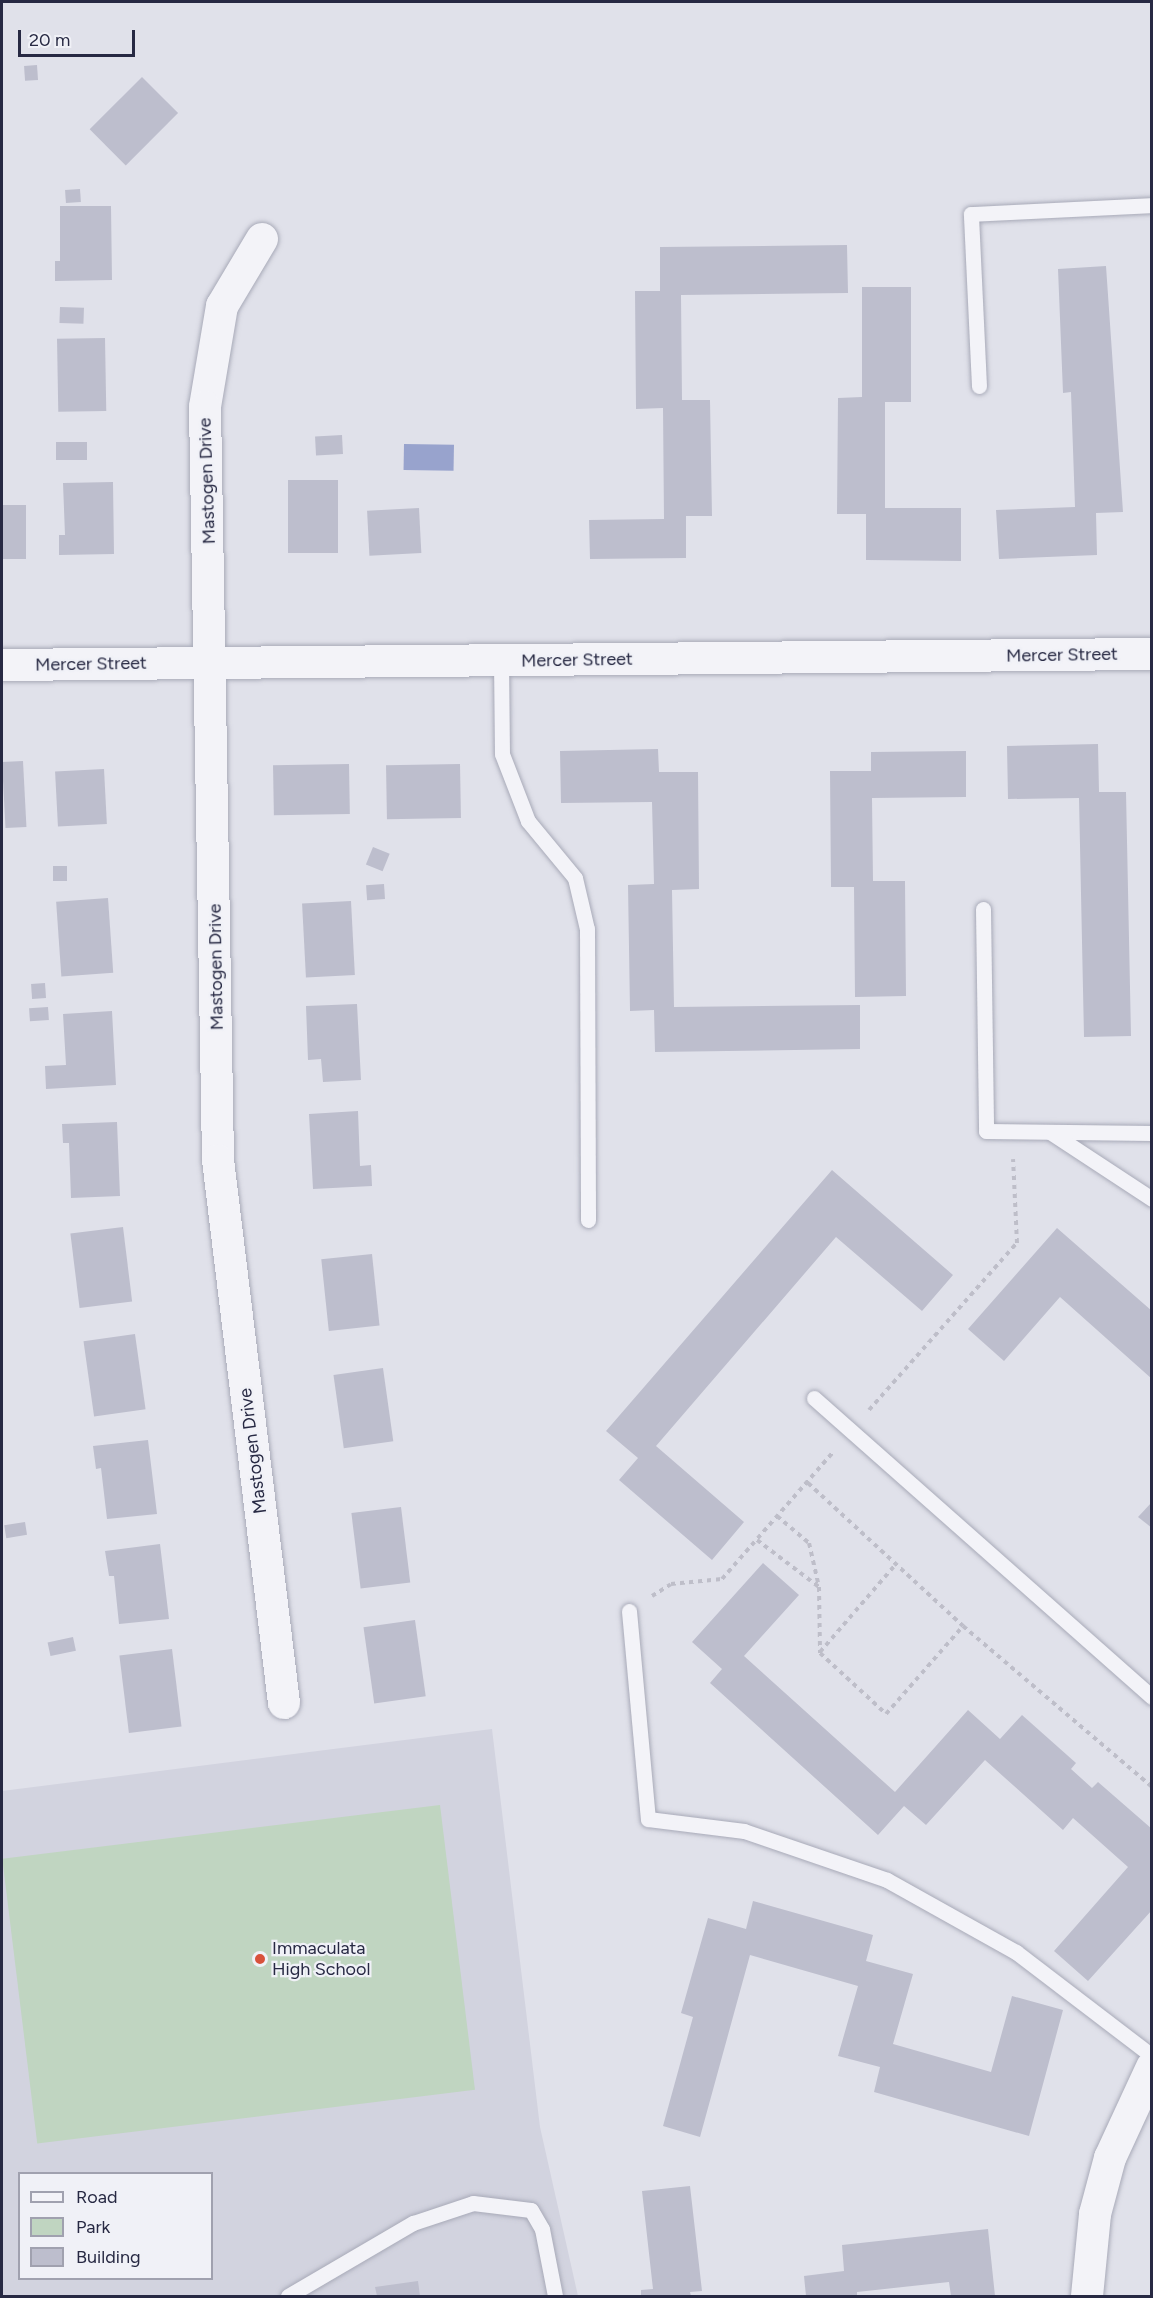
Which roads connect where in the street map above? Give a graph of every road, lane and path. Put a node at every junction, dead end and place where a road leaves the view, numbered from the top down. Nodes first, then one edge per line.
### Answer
1 (1152, 205) edge
2 (262, 239) dead end
3 (979, 386) dead end
4 (1152, 654) edge
5 (501, 660) junction
6 (212, 663) junction
7 (2, 665) edge
8 (983, 909) dead end
9 (1011, 1131) junction
10 (1050, 1132) junction
11 (1152, 1133) edge
12 (1152, 1198) edge
13 (588, 1220) dead end
14 (814, 1398) dead end
15 (851, 1430) junction
16 (808, 1483) junction
17 (777, 1516) junction
18 (757, 1540) junction
19 (895, 1565) junction
20 (819, 1587) junction
21 (629, 1611) joint
22 (963, 1626) junction
23 (820, 1653) junction
24 (1152, 1697) edge
25 (284, 1703) dead end
26 (1152, 1787) edge
27 (1152, 2056) edge
28 (1152, 2067) edge
29 (1144, 2105) edge
30 (288, 2296) edge
31 (555, 2296) edge
32 (1087, 2296) edge

1 - 3 lane
2 - 6 street, Mastogen Drive
4 - 5 street, Mercer Street
5 - 6 street, Mercer Street
5 - 13 lane
6 - 7 street, Mercer Street
6 - 25 street, Mastogen Drive
8 - 9 lane
9 - 10 lane
9 - 15 path
10 - 11 lane
10 - 12 lane
14 - 15 lane
15 - 16 path
15 - 24 lane
16 - 17 path
16 - 19 path
17 - 18 path
17 - 20 path
18 - 20 path
18 - 21 path
19 - 22 path
19 - 23 path
20 - 23 path
21 - 27 lane
22 - 23 path
22 - 26 path
28 - 29 street
29 - 32 street
30 - 31 lane

